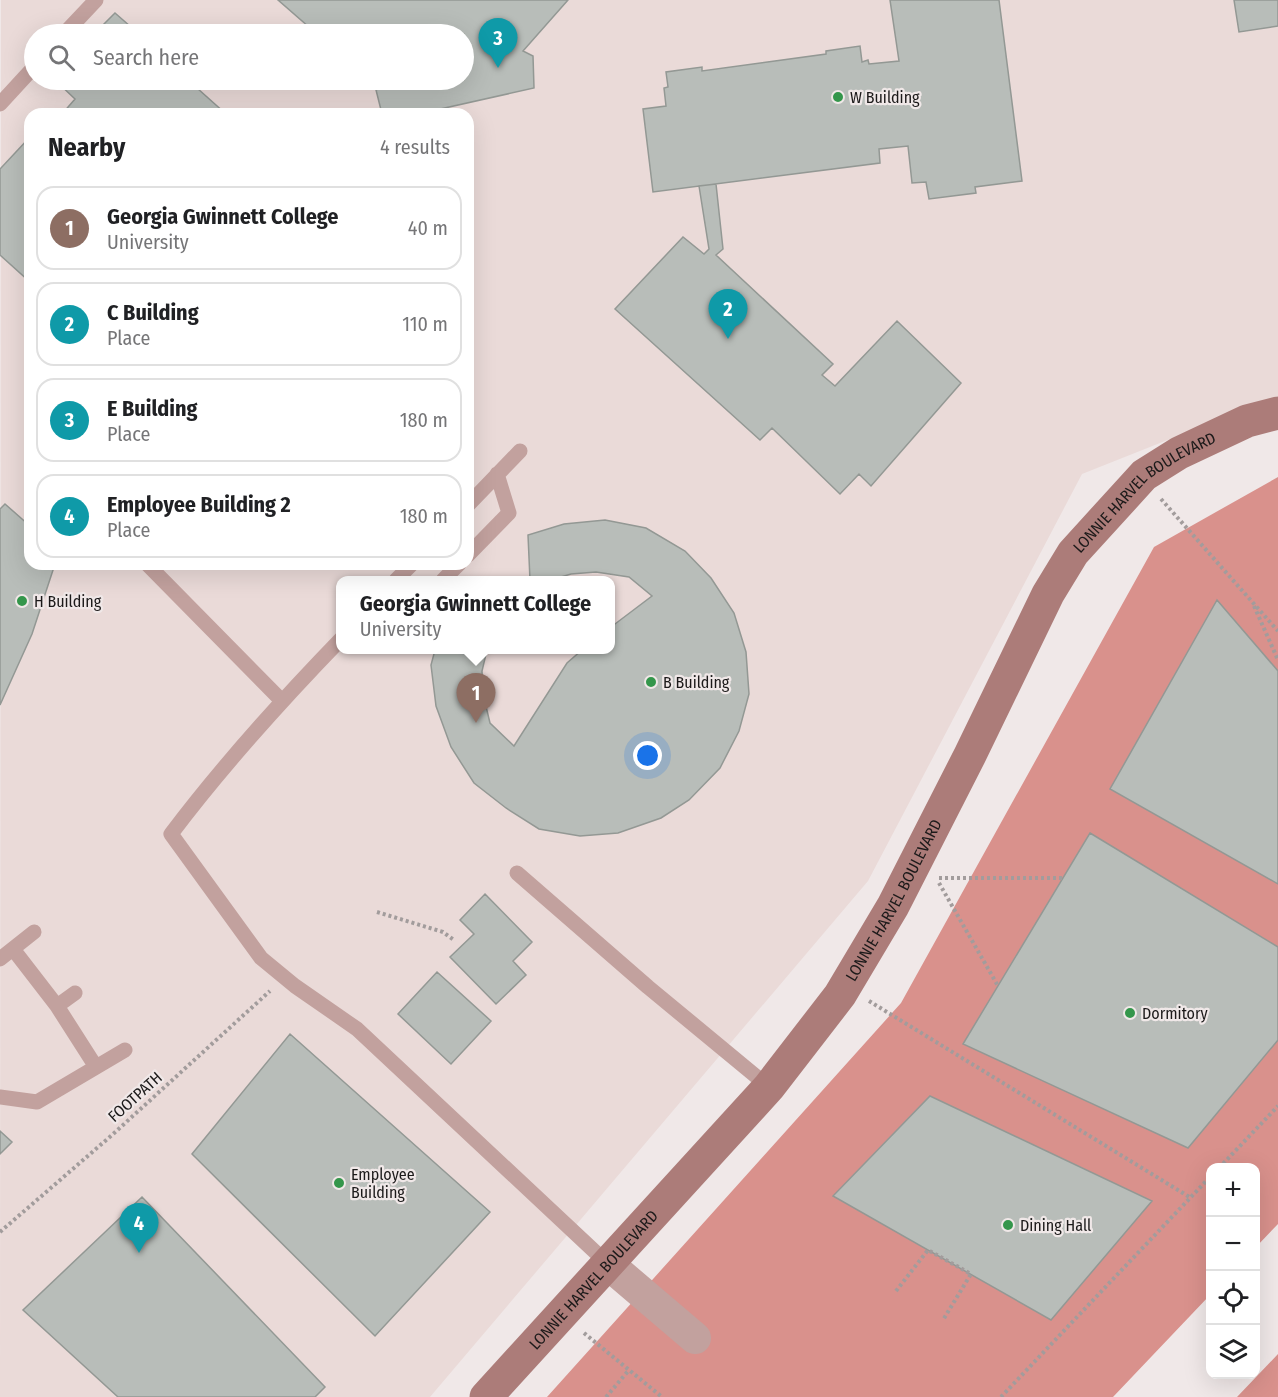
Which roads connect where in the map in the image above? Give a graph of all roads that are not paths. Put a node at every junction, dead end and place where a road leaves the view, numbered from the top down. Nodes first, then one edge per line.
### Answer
1 (96, 0) edge
2 (73, 24) edge
3 (24, 78) edge
4 (0, 104) edge
5 (1278, 413) edge
6 (520, 451) dead end
7 (497, 474) junction
8 (474, 499) edge
9 (474, 549) edge
10 (153, 570) edge
11 (336, 644) edge
12 (282, 701) junction
13 (517, 873) dead end
14 (34, 932) dead end
15 (13, 949) junction
16 (0, 959) edge
17 (75, 993) dead end
18 (57, 1006) junction
19 (125, 1050) dead end
20 (96, 1067) junction
21 (769, 1087) junction
22 (0, 1097) edge
23 (607, 1263) junction
24 (695, 1338) dead end
25 (486, 1397) edge

1 - 2 lane
3 - 4 lane
5 - 21 street, LONNIE HARVEL BOULEVARD
6 - 7 lane
7 - 8 lane
7 - 9 lane
10 - 12 lane
11 - 12 lane
12 - 23 lane
13 - 21 lane
14 - 15 lane
15 - 16 lane
15 - 18 lane
17 - 18 lane
18 - 20 lane
19 - 20 lane
20 - 22 lane
21 - 23 street, LONNIE HARVEL BOULEVARD
23 - 24 street
23 - 25 street, LONNIE HARVEL BOULEVARD

